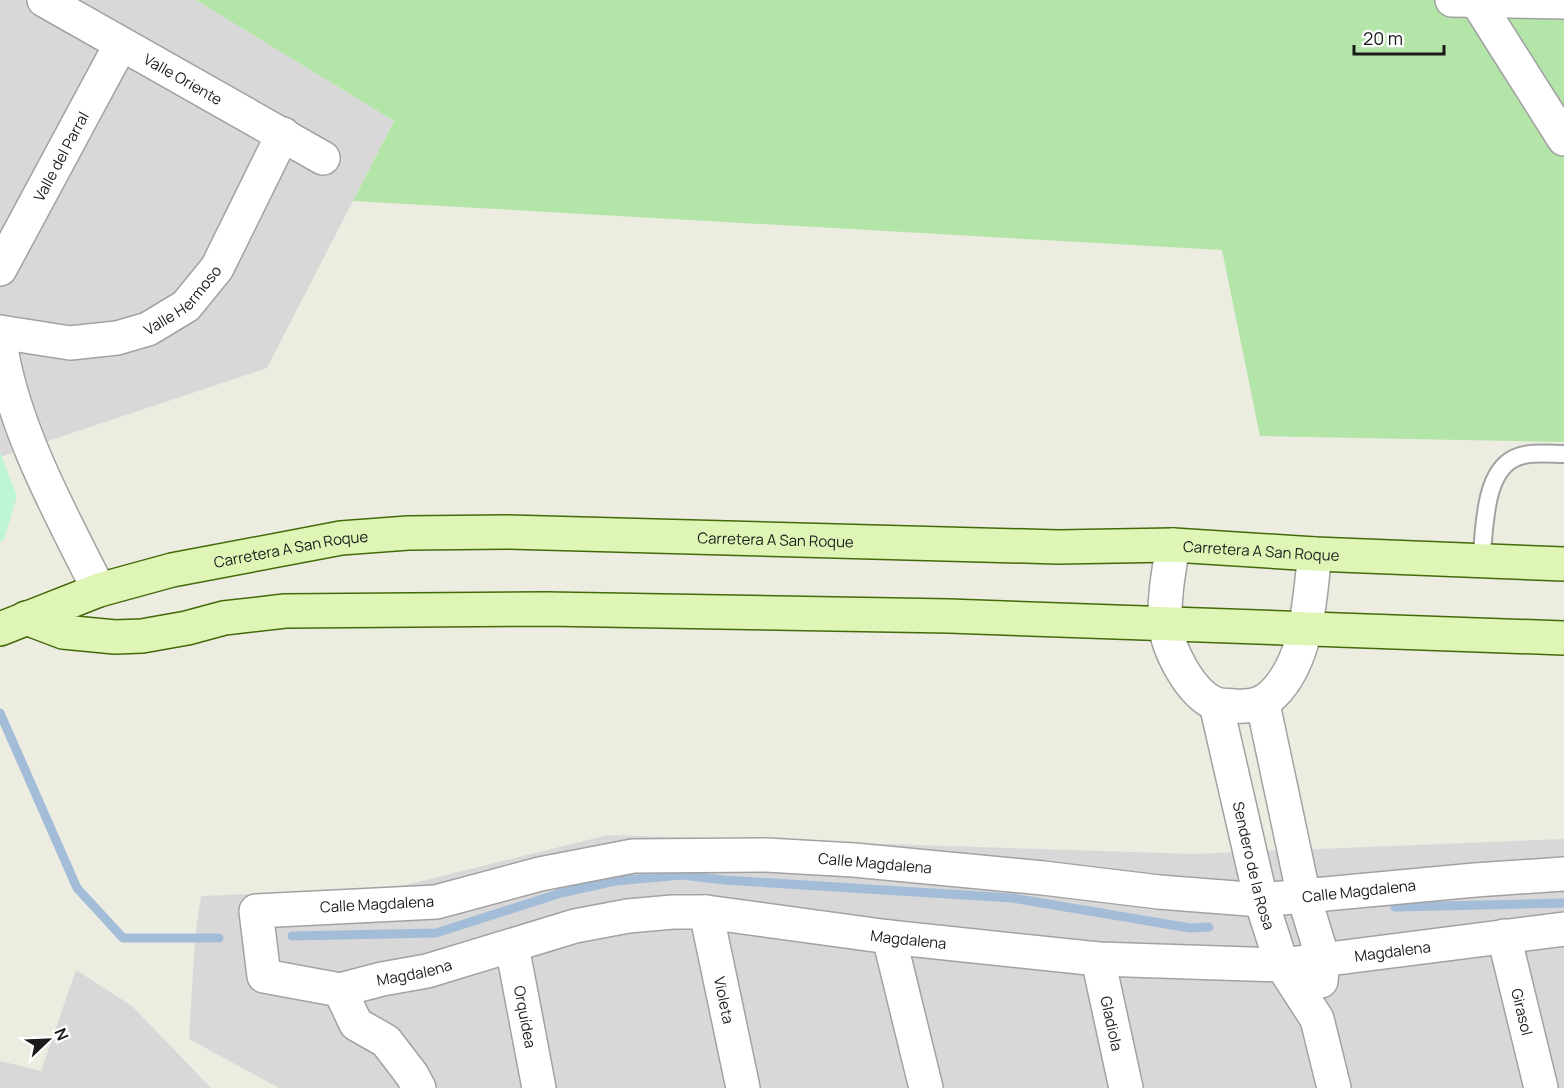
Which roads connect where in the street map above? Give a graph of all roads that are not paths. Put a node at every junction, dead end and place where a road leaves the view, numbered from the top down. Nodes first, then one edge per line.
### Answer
1 (44, 0) edge
2 (1468, 0) edge
3 (1564, 2) edge
4 (121, 44) junction
5 (283, 135) junction
6 (1564, 139) edge
7 (323, 158) dead end
8 (0, 269) edge
9 (0, 332) edge
10 (0, 341) edge
11 (1564, 454) edge
12 (1173, 545) junction
13 (1315, 554) junction
14 (1481, 561) junction
15 (1564, 564) edge
16 (99, 590) junction
17 (13, 623) edge
18 (1165, 624) junction
19 (1306, 628) junction
20 (1564, 638) edge
21 (1216, 704) junction
22 (1263, 704) junction
23 (1564, 874) edge
24 (1304, 897) junction
25 (1261, 900) junction
26 (706, 912) junction
27 (1564, 929) edge
28 (1504, 936) junction
29 (889, 937) junction
30 (512, 946) junction
31 (1098, 959) junction
32 (1323, 959) junction
33 (1282, 965) junction
34 (264, 976) joint
35 (340, 990) junction
36 (1317, 1019) junction
37 (419, 1088) edge
38 (539, 1088) edge
39 (743, 1088) edge
40 (926, 1088) edge
41 (1126, 1088) edge
42 (1334, 1088) edge
43 (1541, 1088) edge

1 - 4 street, Valle Oriente
2 - 3 street
2 - 6 street
4 - 5 street, Valle Oriente
4 - 8 street, Valle del Parral
5 - 7 street, Valle Oriente
5 - 9 street, Valle Hermoso
10 - 16 street
11 - 14 lane
12 - 13 main road, Carretera A San Roque
12 - 16 main road, Carretera A San Roque
12 - 18 street
13 - 14 main road, Carretera A San Roque
13 - 19 street
14 - 15 main road, Carretera A San Roque
16 - 17 main road, Carretera A San Roque
17 - 18 main road
18 - 19 main road
18 - 21 street
19 - 20 main road
19 - 22 street
21 - 22 street
21 - 25 street, Sendero de la Rosa
22 - 24 street, Sendero de la Rosa
23 - 24 street, Calle Magdalena
24 - 25 street, Calle Magdalena
24 - 32 street, Sendero de la Rosa
25 - 33 street, Sendero de la Rosa
25 - 34 street, Calle Magdalena
26 - 29 street, Magdalena
26 - 30 street, Magdalena
26 - 39 street, Violeta
27 - 28 street, Magdalena
28 - 32 street, Magdalena
28 - 43 street, Girasol
29 - 31 street, Magdalena
29 - 40 street
30 - 35 street, Magdalena
30 - 38 street, Orquídea
31 - 33 street, Magdalena
31 - 41 street, Gladiola
32 - 33 street, Magdalena
32 - 36 street, Sendero de la Rosa
33 - 36 street, Sendero de la Rosa
34 - 35 street, Magdalena
35 - 37 street
36 - 42 street, Sendero de la Rosa

